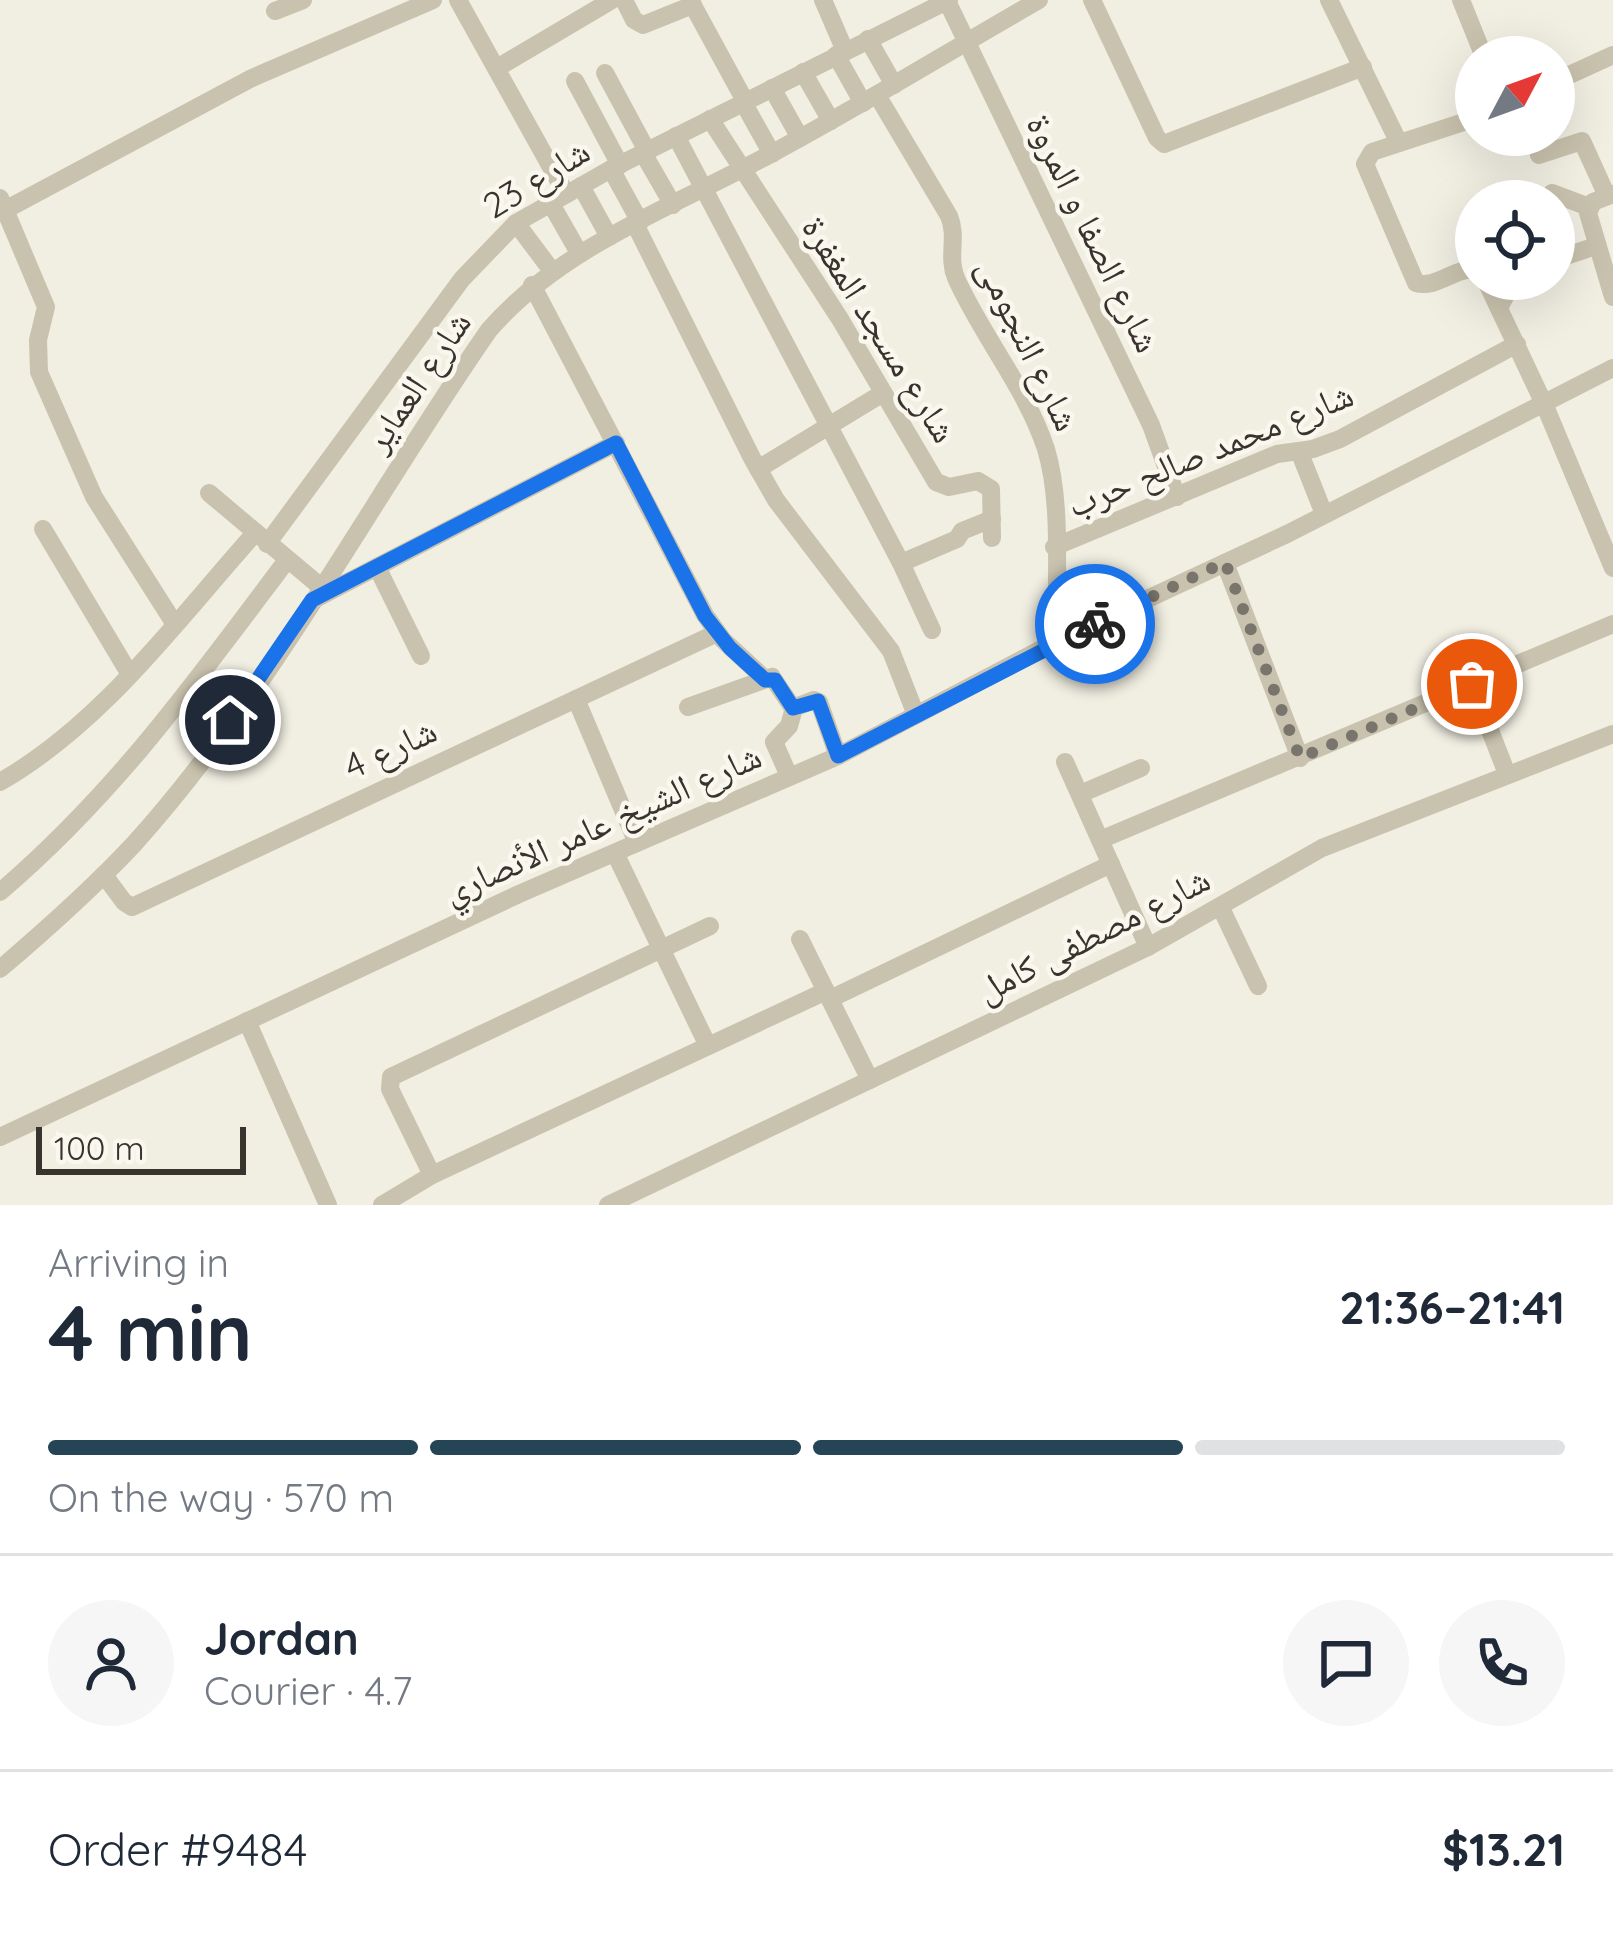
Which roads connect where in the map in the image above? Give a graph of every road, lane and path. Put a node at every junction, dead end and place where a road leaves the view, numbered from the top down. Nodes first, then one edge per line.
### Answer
1 (303, 0) edge
2 (433, 0) edge
3 (458, 0) edge
4 (612, 0) edge
5 (624, 0) edge
6 (823, 0) edge
7 (1039, 0) edge
8 (1092, 0) edge
9 (1330, 0) edge
10 (1461, 0) edge
11 (948, 1) edge
12 (691, 2) edge
13 (275, 11) dead end
14 (640, 25) junction
15 (621, 36) dead end
16 (1476, 36) edge
17 (868, 39) junction
18 (965, 42) junction
19 (841, 53) junction
20 (1613, 55) edge
21 (1363, 67) junction
22 (496, 68) junction
23 (803, 72) junction
24 (1575, 72) edge
25 (605, 73) dead end
26 (575, 81) dead end
27 (772, 88) junction
28 (878, 94) junction
29 (744, 102) junction
30 (710, 119) junction
31 (831, 121) junction
32 (1455, 125) edge
33 (676, 136) junction
34 (800, 138) junction
35 (1400, 143) junction
36 (1575, 143) edge
37 (645, 152) junction
38 (772, 154) junction
39 (615, 167) junction
40 (741, 170) junction
41 (704, 190) junction
42 (566, 194) junction
43 (1603, 199) edge
44 (1, 201) edge
45 (673, 205) junction
46 (516, 223) junction
47 (638, 223) junction
48 (609, 237) junction
49 (1596, 246) junction
50 (1575, 253) edge
51 (579, 254) junction
52 (552, 271) junction
53 (1455, 274) edge
54 (532, 285) junction
55 (1613, 297) edge
56 (1495, 300) edge
57 (1503, 300) edge
58 (1499, 308) junction
59 (1517, 344) junction
60 (1613, 368) edge
61 (883, 393) junction
62 (1545, 406) junction
63 (829, 425) junction
64 (616, 443) junction
65 (1299, 451) junction
66 (758, 469) junction
67 (209, 493) dead end
68 (1178, 496) junction
69 (1324, 514) junction
70 (43, 529) dead end
71 (261, 538) junction
72 (1054, 547) junction
73 (286, 560) junction
74 (1225, 562) junction
75 (902, 563) junction
76 (377, 566) junction
77 (1613, 566) edge
78 (317, 593) junction
79 (174, 623) junction
80 (1613, 624) edge
81 (932, 630) dead end
82 (717, 634) junction
83 (1057, 641) junction
84 (422, 656) dead end
85 (129, 673) junction
86 (765, 680) junction
87 (1472, 684) junction
88 (576, 699) junction
89 (688, 707) dead end
90 (794, 708) junction
91 (916, 715) junction
92 (1613, 734) edge
93 (838, 756) junction
94 (1300, 758) junction
95 (1065, 762) dead end
96 (1141, 768) dead end
97 (1507, 774) junction
98 (789, 776) junction
99 (0, 782) edge
100 (1079, 794) junction
101 (1100, 839) junction
102 (637, 843) junction
103 (615, 853) junction
104 (1111, 863) junction
105 (104, 875) junction
106 (0, 892) edge
107 (1221, 908) junction
108 (710, 926) dead end
109 (800, 939) dead end
110 (1148, 947) junction
111 (661, 949) junction
112 (0, 969) edge
113 (1258, 986) dead end
114 (828, 995) junction
115 (247, 1021) junction
116 (708, 1046) junction
117 (870, 1080) junction
118 (0, 1138) edge
119 (432, 1175) junction
120 (326, 1200) edge
121 (302, 1205) edge
122 (382, 1205) edge
123 (608, 1205) edge

1 - 13 street
2 - 44 street
3 - 22 street
4 - 22 street
5 - 14 street
6 - 19 street
7 - 18 street, شارع العماير
8 - 21 street
9 - 21 street
10 - 16 street
11 - 17 street, شارع 23
11 - 18 street, شارع الصفا و المروة
12 - 14 street
12 - 29 street
14 - 15 street
17 - 19 street, شارع 23
17 - 28 street
18 - 28 street, شارع العماير
18 - 68 street, شارع الصفا و المروة
19 - 23 street, شارع 23
19 - 28 street
20 - 24 street
21 - 35 street
22 - 42 street
23 - 27 street, شارع 23
23 - 31 street
25 - 37 street
26 - 39 street
27 - 29 street, شارع 23
27 - 34 street
28 - 31 street, شارع العماير
28 - 72 street, شارع النجومى
29 - 30 street, شارع 23
29 - 38 street
30 - 33 street, شارع 23
30 - 40 street, شارع مسجد المغفرة
31 - 34 street, شارع العماير
32 - 35 street
33 - 37 street, شارع 23
33 - 41 street
34 - 38 street, شارع العماير
35 - 53 street
36 - 43 street
37 - 39 street, شارع 23
37 - 45 street
38 - 40 street, شارع العماير
39 - 42 street, شارع 23
39 - 47 street
40 - 41 street, شارع العماير
40 - 61 street, شارع مسجد المغفرة
41 - 45 street, شارع العماير
41 - 63 street
42 - 46 street, شارع 23
42 - 48 street
42 - 51 street
43 - 49 street
44 - 79 street
45 - 47 street, شارع العماير
46 - 52 street
46 - 71 street, شارع 23
47 - 48 street, شارع العماير
47 - 66 street
48 - 51 street, شارع العماير
49 - 50 street
49 - 55 street
51 - 52 street, شارع العماير
52 - 54 street, شارع العماير
54 - 64 street
54 - 78 street, شارع العماير
56 - 58 street
57 - 58 street
58 - 59 street
59 - 62 street
59 - 65 street, شارع محمد صالح حرب
60 - 62 street, شارع الشيخ عامر الأنصاري
61 - 63 street
61 - 75 street, شارع مسجد المغفرة
62 - 69 street, شارع الشيخ عامر الأنصاري
62 - 77 street
63 - 66 street
63 - 75 street
64 - 76 street
64 - 82 street
65 - 68 street, شارع محمد صالح حرب
65 - 69 street
66 - 91 street
67 - 71 street
68 - 72 street, شارع محمد صالح حرب
69 - 74 street, شارع الشيخ عامر الأنصاري
70 - 85 street
71 - 73 street
71 - 79 street, شارع 23
72 - 83 street, شارع النجومى
73 - 78 street
73 - 106 street
74 - 83 street, شارع الشيخ عامر الأنصاري
74 - 94 street
75 - 81 street
76 - 78 street
76 - 84 street
78 - 105 street, شارع العماير
79 - 85 street, شارع 23
80 - 87 street
82 - 86 street
82 - 88 street, شارع 4
83 - 91 street, شارع الشيخ عامر الأنصاري
85 - 99 street, شارع 23
86 - 89 street
86 - 90 street
87 - 94 street
87 - 97 street
88 - 102 street
88 - 105 street, شارع 4
90 - 93 street
90 - 98 street
91 - 93 street, شارع الشيخ عامر الأنصاري
92 - 97 street, شارع مصطفى كامل
93 - 98 street, شارع الشيخ عامر الأنصاري
94 - 101 street
95 - 100 street
96 - 100 street
97 - 107 street, شارع مصطفى كامل
98 - 102 street, شارع الشيخ عامر الأنصاري
100 - 101 street
101 - 104 street
102 - 103 street, شارع الشيخ عامر الأنصاري
103 - 111 street
103 - 115 street, شارع الشيخ عامر الأنصاري
104 - 110 street
104 - 114 street
105 - 112 street, شارع العماير
107 - 110 street, شارع مصطفى كامل
107 - 113 street
108 - 111 street
109 - 114 street
110 - 117 street, شارع مصطفى كامل
111 - 116 street
111 - 119 street
114 - 116 street
114 - 117 street
115 - 118 street, شارع الشيخ عامر الأنصاري
115 - 120 street
116 - 119 street
117 - 123 street, شارع مصطفى كامل
119 - 122 street
120 - 121 street

